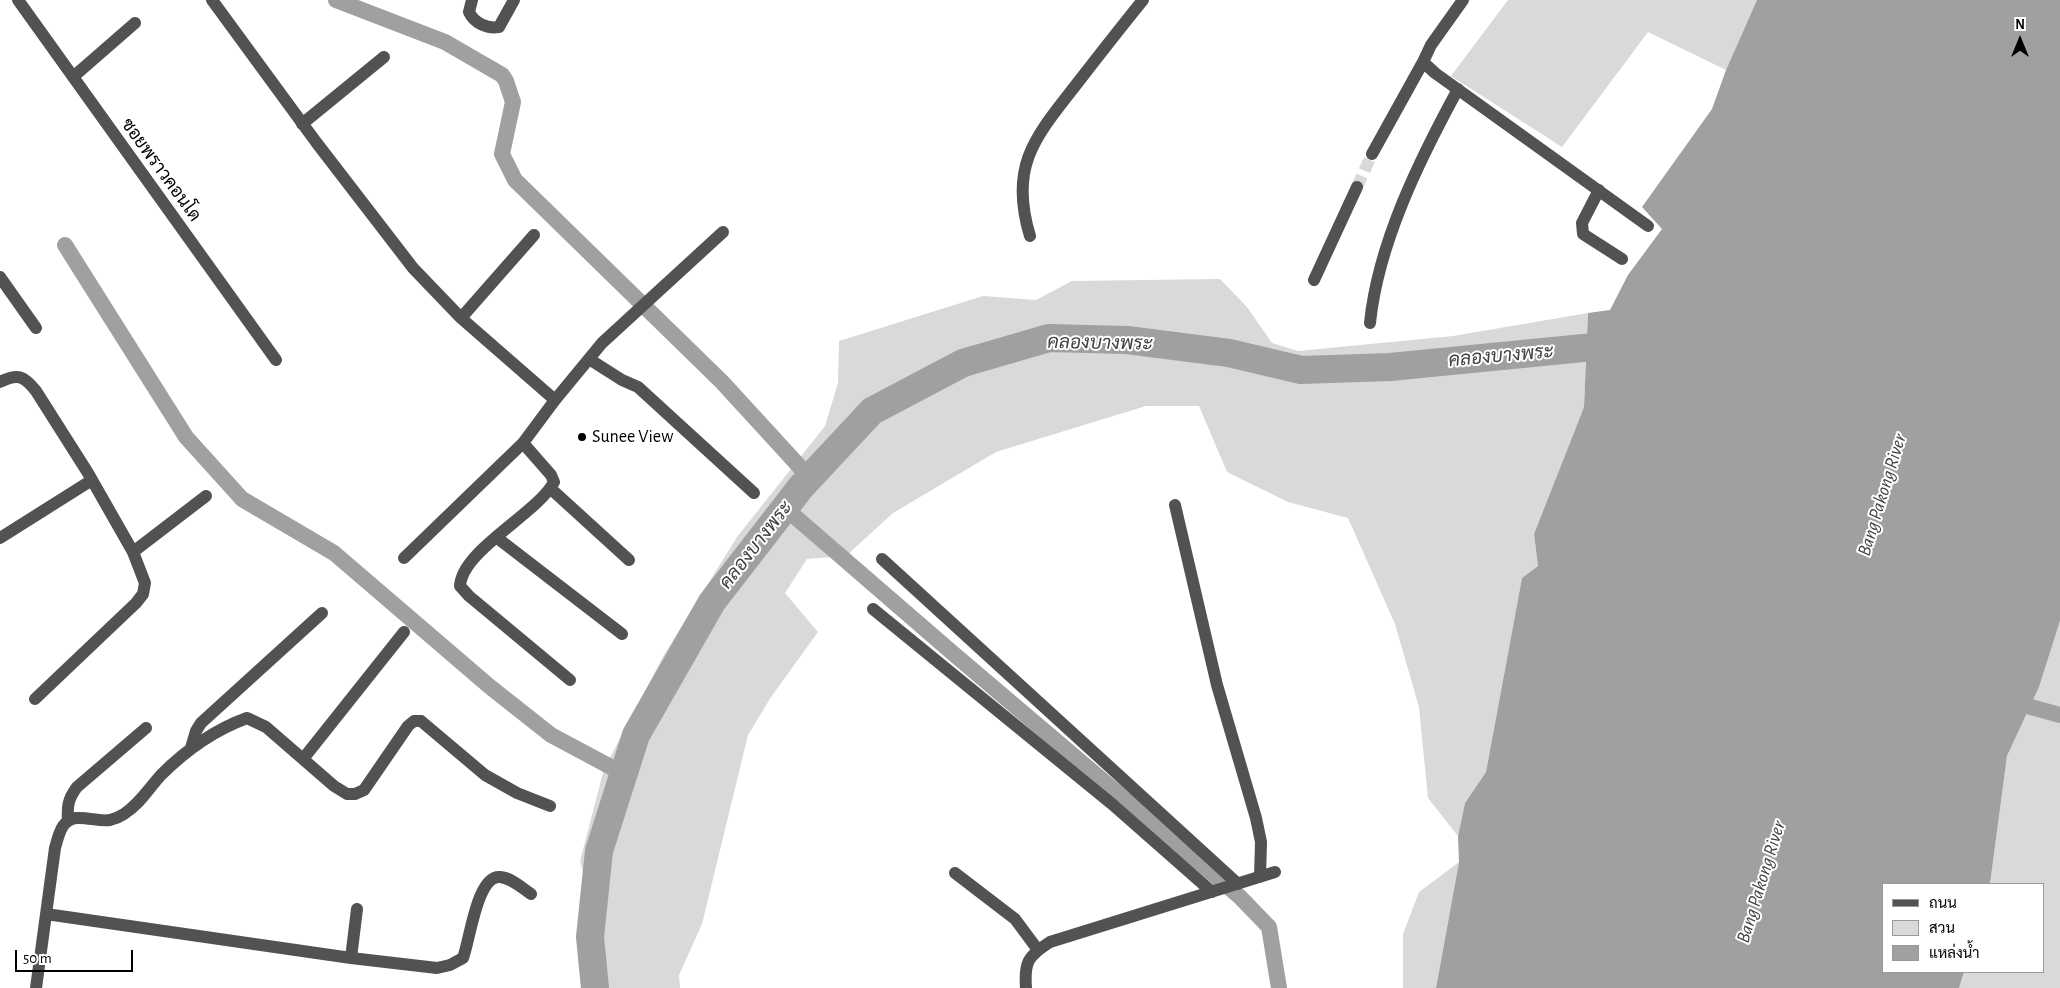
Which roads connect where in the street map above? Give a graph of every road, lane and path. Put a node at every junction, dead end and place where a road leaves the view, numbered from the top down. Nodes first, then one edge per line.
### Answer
1 (19, 0) edge
2 (212, 0) edge
3 (472, 0) edge
4 (514, 0) edge
5 (1143, 0) edge
6 (1463, 0) edge
7 (135, 23) dead end
8 (384, 57) dead end
9 (1424, 62) junction
10 (73, 77) junction
11 (1458, 89) junction
12 (302, 124) junction
13 (1372, 154) tunnel mouth
14 (1357, 187) tunnel mouth
15 (1599, 190) junction
16 (1648, 226) dead end
17 (722, 232) dead end
18 (534, 235) dead end
19 (1030, 236) dead end
20 (1622, 259) dead end
21 (1314, 280) dead end
22 (2, 285) edge
23 (461, 318) junction
24 (1370, 323) dead end
25 (36, 328) dead end
26 (589, 359) junction
27 (276, 360) dead end
28 (0, 382) edge
29 (555, 400) junction
30 (523, 443) junction
31 (92, 480) junction
32 (550, 488) junction
33 (754, 493) dead end
34 (206, 496) dead end
35 (1175, 505) dead end
36 (496, 537) junction
37 (0, 538) edge
38 (133, 552) junction
39 (404, 558) dead end
40 (882, 559) dead end
41 (629, 560) dead end
42 (874, 608) dead end
43 (322, 613) dead end
44 (404, 632) dead end
45 (622, 634) dead end
46 (570, 680) dead end
47 (35, 699) dead end
48 (146, 728) dead end
49 (191, 748) junction
50 (303, 759) junction
51 (550, 806) dead end
52 (68, 821) junction
53 (1275, 872) dead end
54 (954, 873) dead end
55 (1260, 877) junction
56 (1238, 884) junction
57 (1212, 892) junction
58 (531, 894) dead end
59 (357, 909) dead end
60 (46, 914) junction
61 (1038, 950) junction
62 (351, 958) junction
63 (36, 988) edge
64 (1026, 988) edge

1 - 10 street, ซอยพราวคอนโด
2 - 12 street
3 - 4 street
5 - 19 street
6 - 9 street
7 - 10 street
8 - 12 street
9 - 11 street
9 - 13 street
10 - 27 street, ซอยพราวคอนโด
11 - 15 street
11 - 24 street
12 - 23 street
14 - 21 street
15 - 16 street
15 - 20 street
17 - 26 street
18 - 23 street
22 - 25 street
23 - 29 street
26 - 29 street
26 - 33 street
28 - 31 street
29 - 30 street
30 - 32 street
30 - 39 street
31 - 37 street
31 - 38 street
32 - 36 street
32 - 41 street
34 - 38 street
35 - 55 street
36 - 45 street
36 - 46 street
38 - 47 street
40 - 56 street
42 - 57 street
43 - 49 street
44 - 50 street
48 - 52 street
49 - 50 street
49 - 52 street
50 - 51 street
52 - 60 street
53 - 55 street
54 - 61 street
55 - 56 street
56 - 57 street
57 - 61 street
58 - 62 street
59 - 62 street
60 - 62 street
60 - 63 street
61 - 64 street

